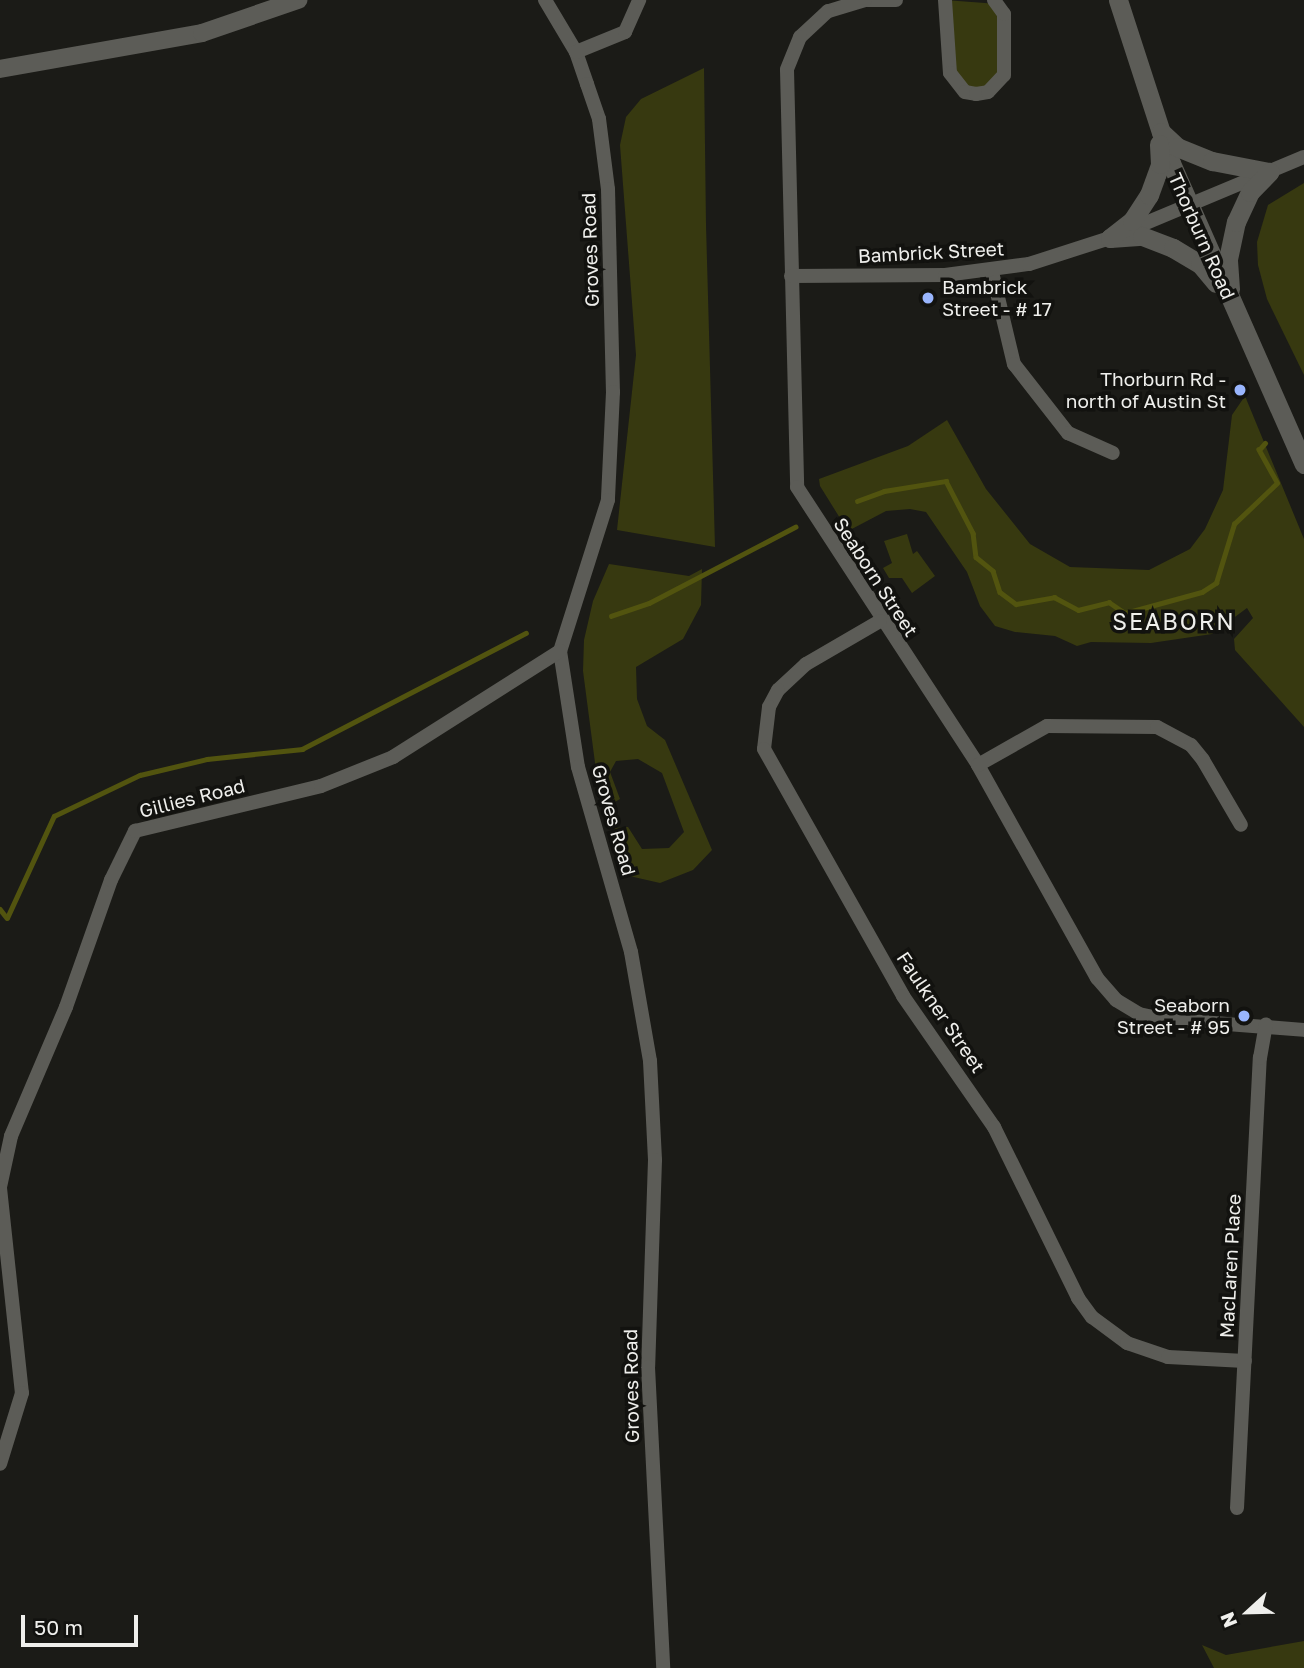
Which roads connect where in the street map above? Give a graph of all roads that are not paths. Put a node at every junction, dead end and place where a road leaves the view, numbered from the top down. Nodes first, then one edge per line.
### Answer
1 (298, 0) edge
2 (545, 0) edge
3 (639, 0) edge
4 (896, 0) edge
5 (945, 0) edge
6 (994, 0) edge
7 (1118, 0) edge
8 (576, 52) junction
9 (0, 69) edge
10 (1159, 129) junction
11 (1304, 157) edge
12 (1269, 172) junction
13 (1189, 206) junction
14 (1110, 238) junction
15 (992, 272) junction
16 (791, 276) junction
17 (1230, 300) junction
18 (1113, 453) dead end
19 (1304, 464) edge
20 (880, 621) junction
21 (560, 651) junction
22 (978, 765) junction
23 (1241, 825) dead end
24 (1266, 1025) junction
25 (1304, 1030) edge
26 (0, 1187) edge
27 (1245, 1361) junction
28 (0, 1464) edge
29 (1237, 1508) dead end
30 (663, 1668) edge

1 - 9 street
2 - 8 street, Groves Road
3 - 8 street
4 - 16 street, Seaborn Street
5 - 6 street
7 - 10 main road, Thorburn Road
8 - 21 street, Groves Road
10 - 12 main road
10 - 13 main road, Thorburn Road
10 - 14 main road
11 - 12 street, Bambrick Street
12 - 13 street, Bambrick Street
12 - 17 main road
13 - 14 street, Bambrick Street
13 - 17 main road, Thorburn Road
14 - 15 street, Bambrick Street
14 - 17 main road
15 - 16 street, Bambrick Street
15 - 18 street
16 - 20 street, Seaborn Street
17 - 19 main road, Thorburn Road
20 - 22 street, Seaborn Street
20 - 27 street, Faulkner Street
21 - 26 street, Gillies Road
21 - 30 street, Groves Road
22 - 23 street
22 - 24 street, Seaborn Street
24 - 25 street, Seaborn Street
24 - 27 street, MacLaren Place
26 - 28 street, Gillies Road
27 - 29 street, MacLaren Place

